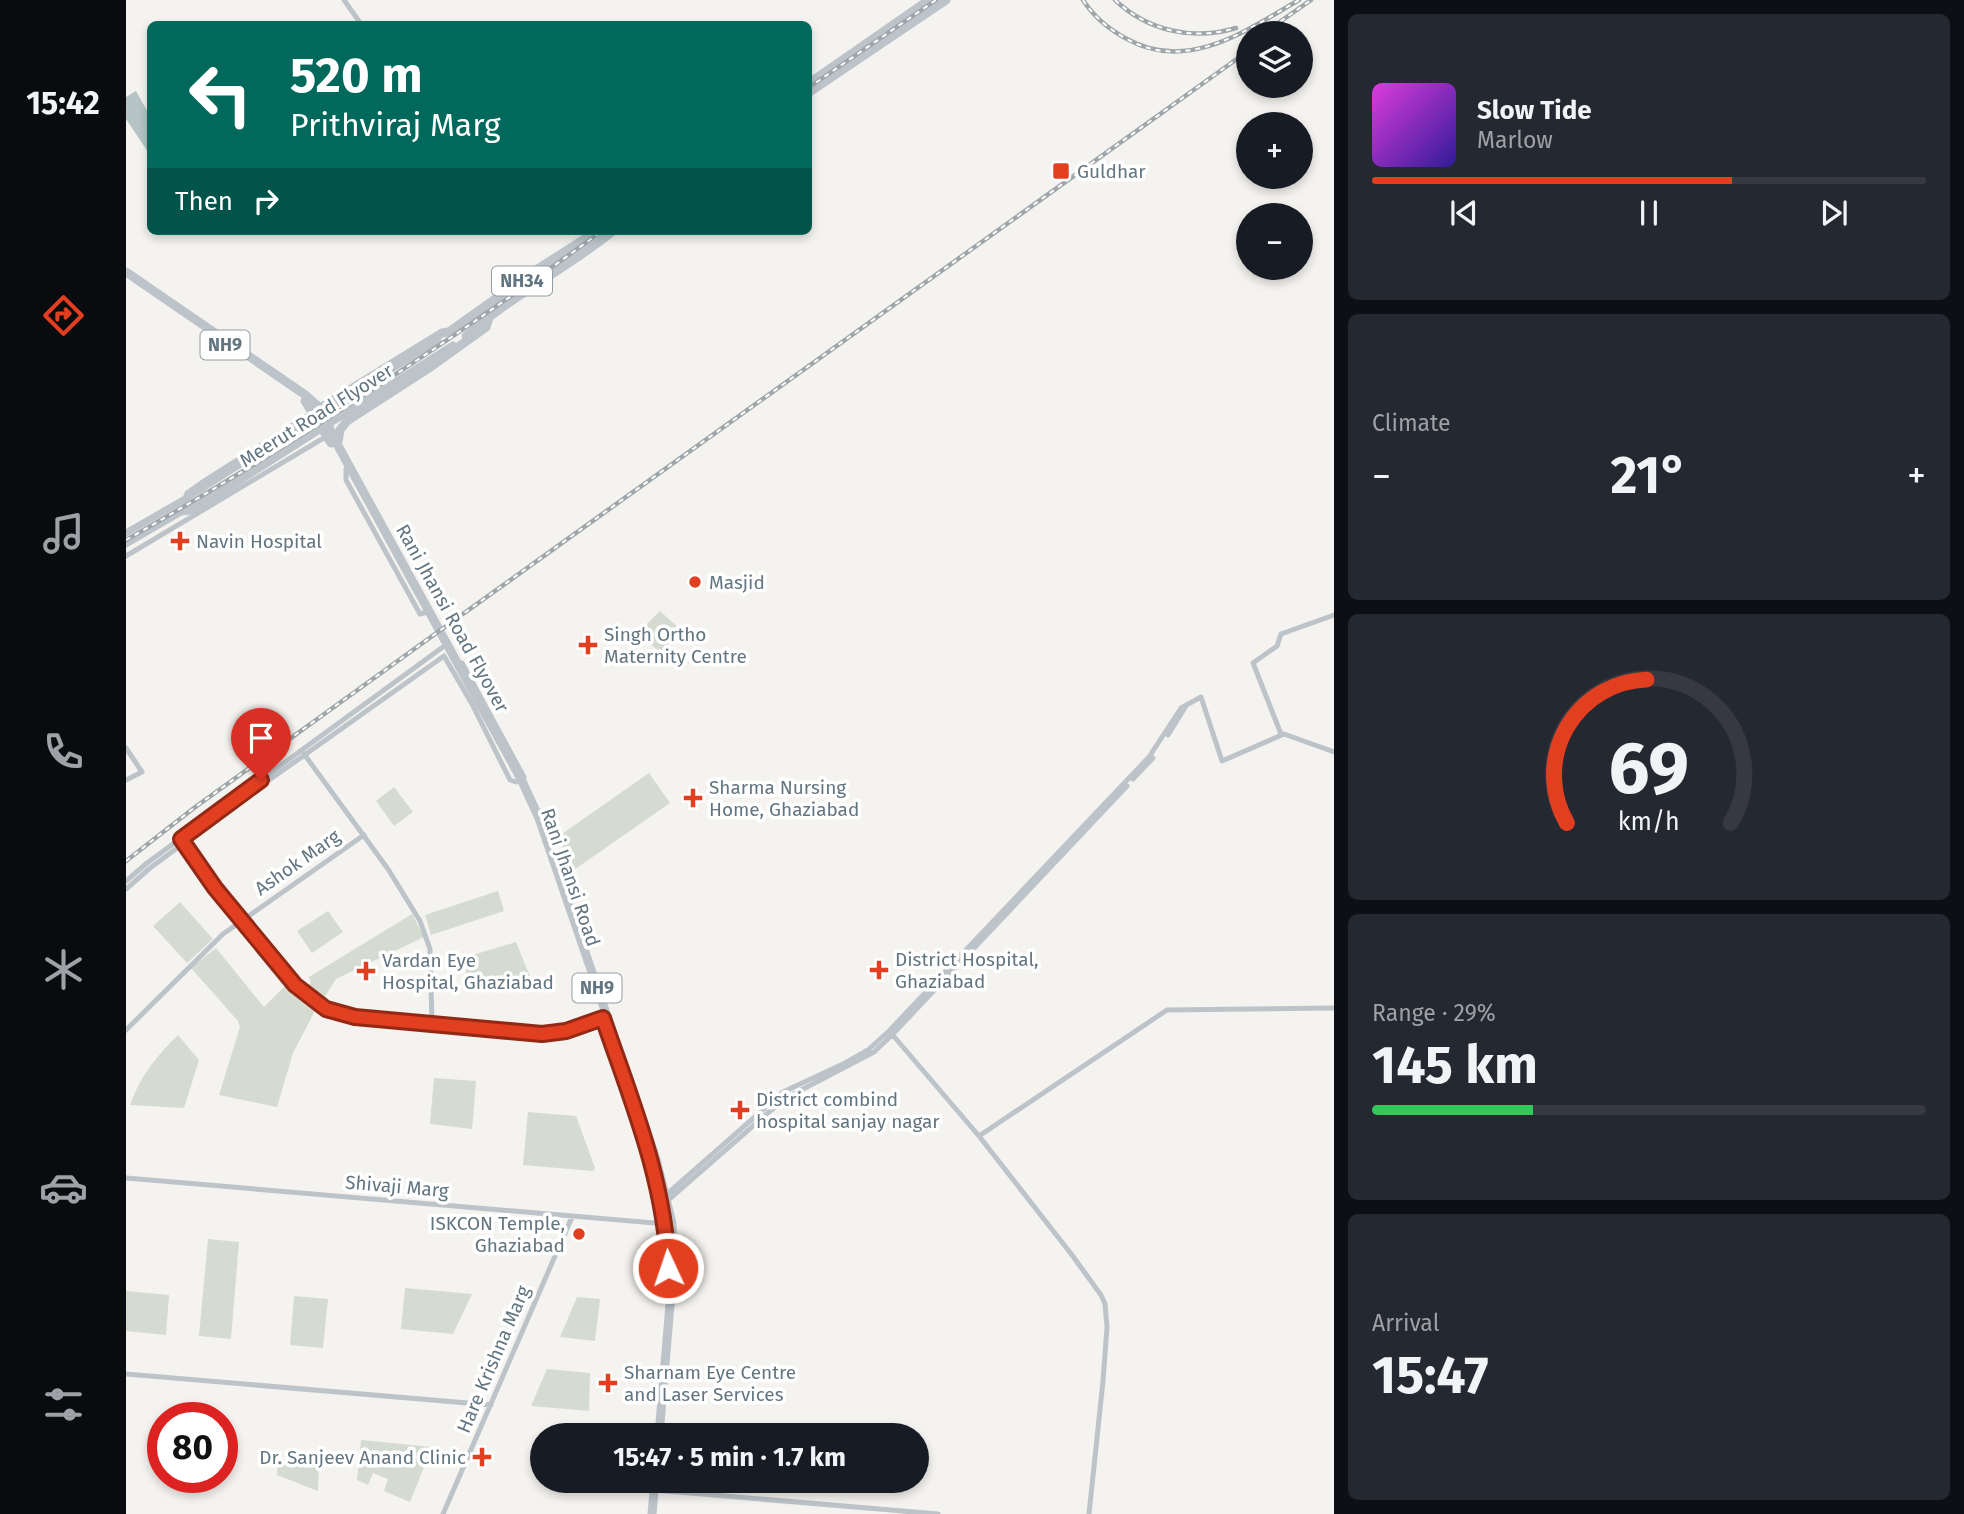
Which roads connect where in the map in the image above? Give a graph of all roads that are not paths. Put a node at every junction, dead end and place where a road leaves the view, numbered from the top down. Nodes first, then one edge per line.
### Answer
1 (344, 0) edge
2 (929, 0) edge
3 (946, 0) edge
4 (360, 21) edge
5 (812, 81) edge
6 (812, 90) edge
7 (590, 235) edge
8 (608, 235) edge
9 (126, 275) edge
10 (487, 311) junction
11 (449, 332) junction
12 (459, 344) junction
13 (319, 414) junction
14 (327, 436) junction
15 (317, 440) junction
16 (337, 444) junction
17 (349, 470) junction
18 (186, 499) junction
19 (181, 512) junction
20 (126, 533) edge
21 (126, 544) edge
22 (126, 556) edge
23 (1334, 615) edge
24 (440, 648) junction
25 (444, 656) junction
26 (1281, 734) junction
27 (126, 748) edge
28 (1334, 752) edge
29 (303, 753) junction
30 (126, 780) edge
31 (520, 783) junction
32 (364, 835) junction
33 (183, 841) junction
34 (126, 881) edge
35 (559, 883) junction
36 (126, 889) edge
37 (241, 921) junction
38 (1334, 1008) edge
39 (605, 1018) junction
40 (432, 1024) junction
41 (126, 1030) edge
42 (891, 1033) junction
43 (979, 1136) junction
44 (652, 1155) junction
45 (126, 1178) edge
46 (666, 1198) junction
47 (572, 1217) junction
48 (666, 1224) junction
49 (663, 1349) junction
50 (126, 1374) edge
51 (661, 1375) junction
52 (491, 1405) junction
53 (655, 1423) edge
54 (659, 1423) edge
55 (652, 1493) edge
56 (724, 1493) edge
57 (866, 1511) edge
58 (443, 1514) edge
59 (649, 1514) edge
60 (938, 1514) edge
61 (1089, 1514) edge

1 - 4 street
2 - 5 highway
3 - 6 highway
7 - 10 highway, NH34
8 - 10 highway, NH34
9 - 13 highway, NH9
10 - 11 highway, NH34
10 - 12 highway, NH34
11 - 13 highway
11 - 18 main road, Meerut Road Flyover / NH34
12 - 16 highway
12 - 19 main road, Meerut Road Flyover / NH34
13 - 14 highway, NH9
13 - 16 highway, NH9
13 - 18 street
14 - 15 street
14 - 17 highway, NH9
15 - 19 street
15 - 22 street
16 - 17 highway, NH9
17 - 17 street
17 - 31 highway, Rani Jhansi Road Flyover / NH9
18 - 20 main road, Meerut Road Flyover
19 - 21 main road, Meerut Road Flyover
23 - 26 street
24 - 25 street
24 - 29 street
24 - 31 street
25 - 29 street
25 - 31 street
26 - 28 street
26 - 42 street
27 - 30 street
29 - 32 street
29 - 33 street
31 - 35 highway, Rani Jhansi Road / NH9
31 - 35 highway, Rani Jhansi Road / NH9
32 - 37 street, Ashok Marg
32 - 40 street
33 - 34 street
33 - 36 street
33 - 37 street
35 - 39 highway, Rani Jhansi Road / NH9
37 - 40 street
37 - 41 street, Ashok Marg
38 - 43 street
39 - 40 street
39 - 44 highway, Rani Jhansi Road / NH9
42 - 43 street
42 - 46 street
43 - 61 street
44 - 46 highway, Rani Jhansi Road / NH9
44 - 48 highway, Rani Jhansi Road / NH9
45 - 47 street, Shivaji Marg
46 - 49 highway, Rani Jhansi Road / NH9
47 - 48 street, Shivaji Marg
47 - 52 street, Hare Krishna Marg
48 - 49 highway, Rani Jhansi Road / NH9
49 - 51 highway, Rani Jhansi Road / NH9
50 - 52 street
51 - 53 highway, Rani Jhansi Road / NH9
51 - 54 highway, Rani Jhansi Road / NH9
52 - 58 street, Hare Krishna Marg
55 - 59 highway
56 - 57 street
57 - 60 street

